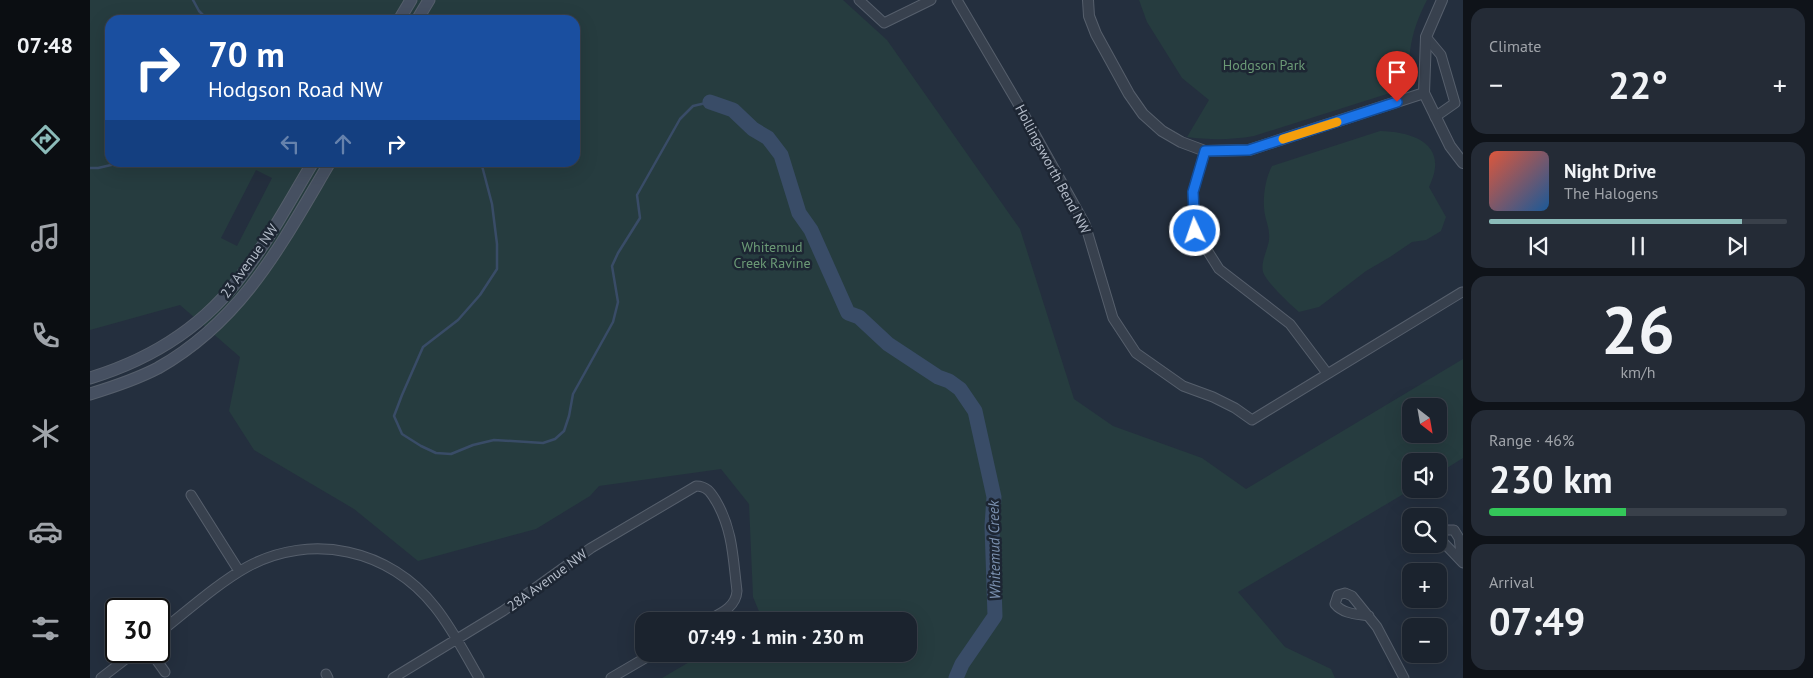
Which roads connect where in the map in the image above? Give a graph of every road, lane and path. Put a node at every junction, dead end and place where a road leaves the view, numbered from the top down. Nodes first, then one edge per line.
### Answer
1 (411, 0) edge
2 (429, 0) edge
3 (859, 0) edge
4 (931, 0) edge
5 (957, 0) edge
6 (1088, 0) edge
7 (1442, 0) edge
8 (402, 15) edge
9 (420, 15) edge
10 (1426, 37) junction
11 (1424, 93) junction
12 (1435, 117) junction
13 (1205, 151) junction
14 (1463, 162) edge
15 (310, 167) edge
16 (327, 167) edge
17 (1462, 292) dead end
18 (1327, 373) junction
19 (90, 378) edge
20 (90, 394) edge
21 (192, 495) dead end
22 (239, 571) junction
23 (722, 612) edge
24 (1369, 616) dead end
25 (170, 624) edge
26 (456, 640) junction
27 (638, 662) edge
28 (120, 663) edge
29 (159, 663) edge
30 (165, 672) dead end
31 (101, 678) edge
32 (393, 678) edge
33 (479, 678) edge
34 (611, 678) edge
35 (1404, 678) edge

1 - 8 main road
2 - 9 main road
3 - 4 street
5 - 18 street, Hollingsworth Bend NW
6 - 13 street
7 - 10 street
10 - 11 street
10 - 12 street
11 - 12 street
11 - 13 street
12 - 14 street
13 - 18 street
15 - 19 main road, 23 Avenue NW
16 - 20 main road, 23 Avenue NW
17 - 18 street, Hollingsworth Bend NW
21 - 22 street
22 - 25 street
22 - 26 street
23 - 26 street, 28A Avenue NW
24 - 35 street
26 - 32 street, 28A Avenue NW
26 - 33 street
27 - 34 street
28 - 31 street
29 - 30 street

